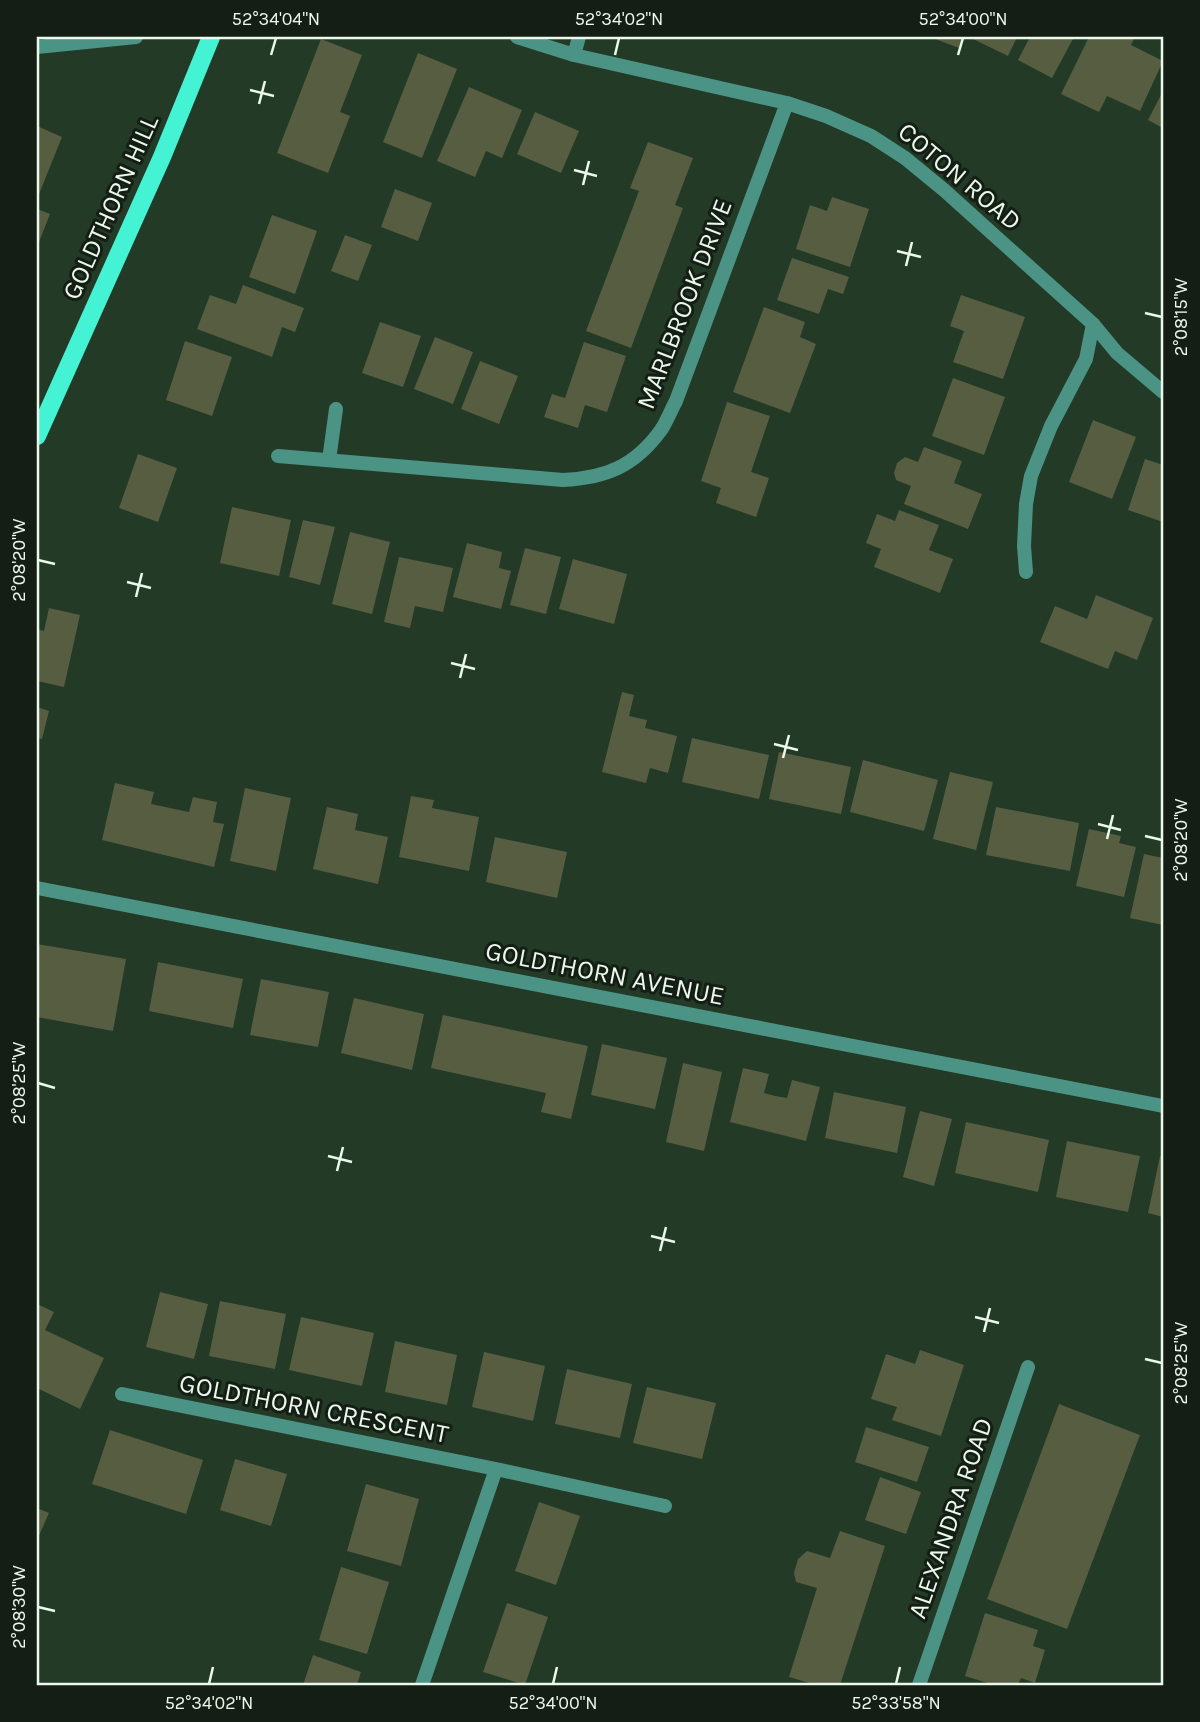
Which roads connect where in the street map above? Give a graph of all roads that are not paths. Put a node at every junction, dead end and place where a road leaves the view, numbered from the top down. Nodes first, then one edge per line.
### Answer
1 (136, 37) edge
2 (211, 37) edge
3 (517, 37) edge
4 (579, 37) edge
5 (37, 47) edge
6 (574, 55) junction
7 (787, 103) junction
8 (1093, 324) junction
9 (1163, 392) edge
10 (336, 409) dead end
11 (37, 436) edge
12 (278, 456) dead end
13 (329, 460) junction
14 (1026, 572) dead end
15 (37, 888) edge
16 (1163, 1106) edge
17 (1028, 1367) dead end
18 (122, 1394) dead end
19 (496, 1469) junction
20 (665, 1506) dead end
21 (422, 1685) edge
22 (919, 1685) edge

1 - 5 street
2 - 11 main road, GOLDTHORN HILL
3 - 6 street, COTON ROAD
4 - 6 street
6 - 7 street, COTON ROAD
7 - 8 street, COTON ROAD
7 - 13 street, MARLBROOK DRIVE
8 - 9 street, COTON ROAD
8 - 14 street
10 - 13 street
12 - 13 street, MARLBROOK DRIVE
15 - 16 street, GOLDTHORN AVENUE
17 - 22 street, ALEXANDRA ROAD
18 - 19 street, GOLDTHORN CRESCENT
19 - 20 street, GOLDTHORN CRESCENT
19 - 21 street

